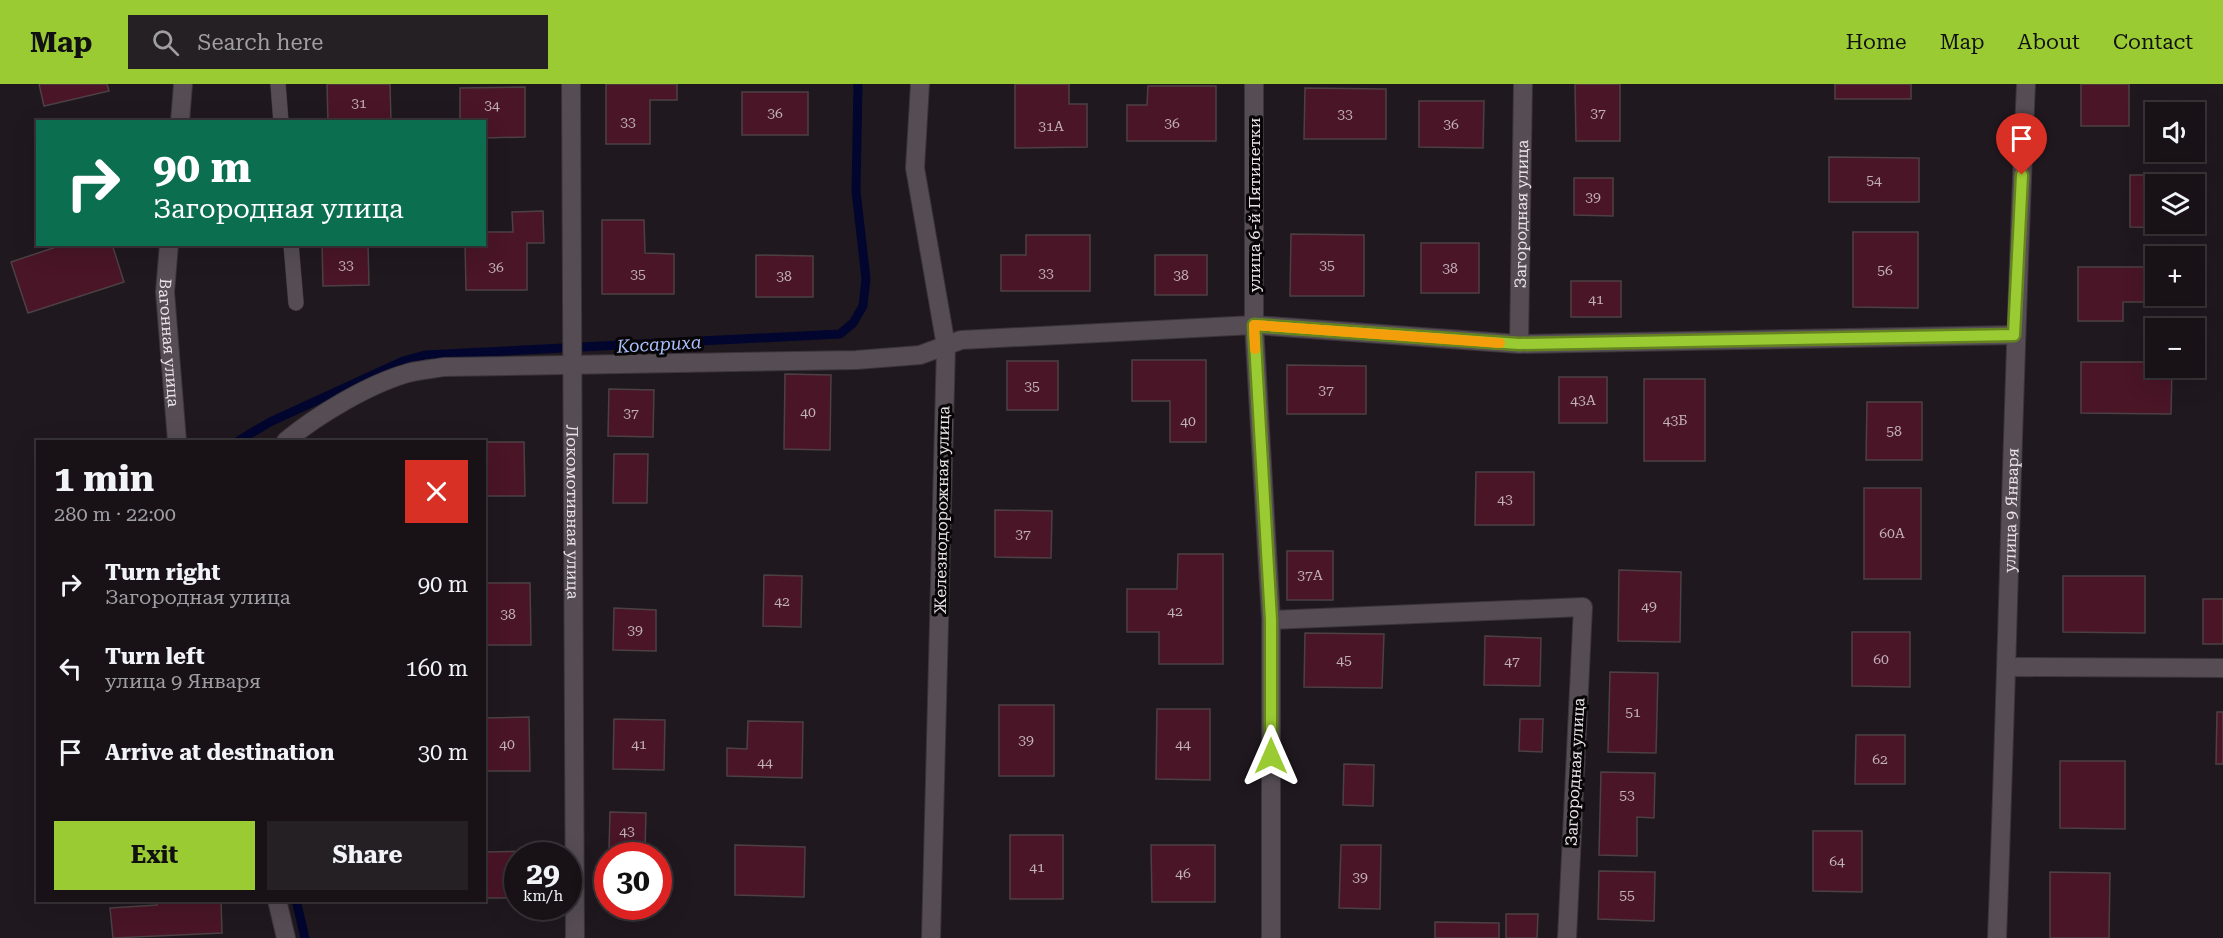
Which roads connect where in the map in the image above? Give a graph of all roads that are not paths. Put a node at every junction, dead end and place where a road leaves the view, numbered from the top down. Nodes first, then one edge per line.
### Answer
1 (183, 84) edge
2 (278, 84) edge
3 (571, 84) edge
4 (920, 84) edge
5 (1254, 84) edge
6 (1523, 84) edge
7 (2026, 84) edge
8 (180, 120) edge
9 (281, 120) edge
10 (169, 246) edge
11 (291, 246) edge
12 (296, 303) dead end
13 (1254, 325) junction
14 (2014, 335) junction
15 (1519, 344) junction
16 (946, 346) junction
17 (574, 365) junction
18 (177, 440) edge
19 (287, 440) edge
20 (1271, 620) junction
21 (2007, 667) junction
22 (2223, 668) edge
23 (277, 902) edge
24 (286, 938) edge
25 (575, 938) edge
26 (931, 938) edge
27 (1271, 938) edge
28 (1567, 938) edge
29 (1997, 938) edge

1 - 8 street
2 - 9 lane
3 - 17 street, Локомотивная улица
4 - 16 street, Железнодорожная улица
5 - 13 street, улица 6-й Пятилетки
6 - 15 street, Загородная улица
7 - 14 street, улица 9 Января
10 - 18 street, Вагонная улица
11 - 12 lane
13 - 15 street
13 - 16 street
13 - 20 street, улица 6-й Пятилетки
14 - 15 street
14 - 21 street, улица 9 Января
16 - 17 street
16 - 26 street, Железнодорожная улица
17 - 19 street
17 - 25 street, Локомотивная улица
20 - 27 street, улица 6-й Пятилетки
20 - 28 street, Загородная улица
21 - 22 street
21 - 29 street, улица 9 Января
23 - 24 street

